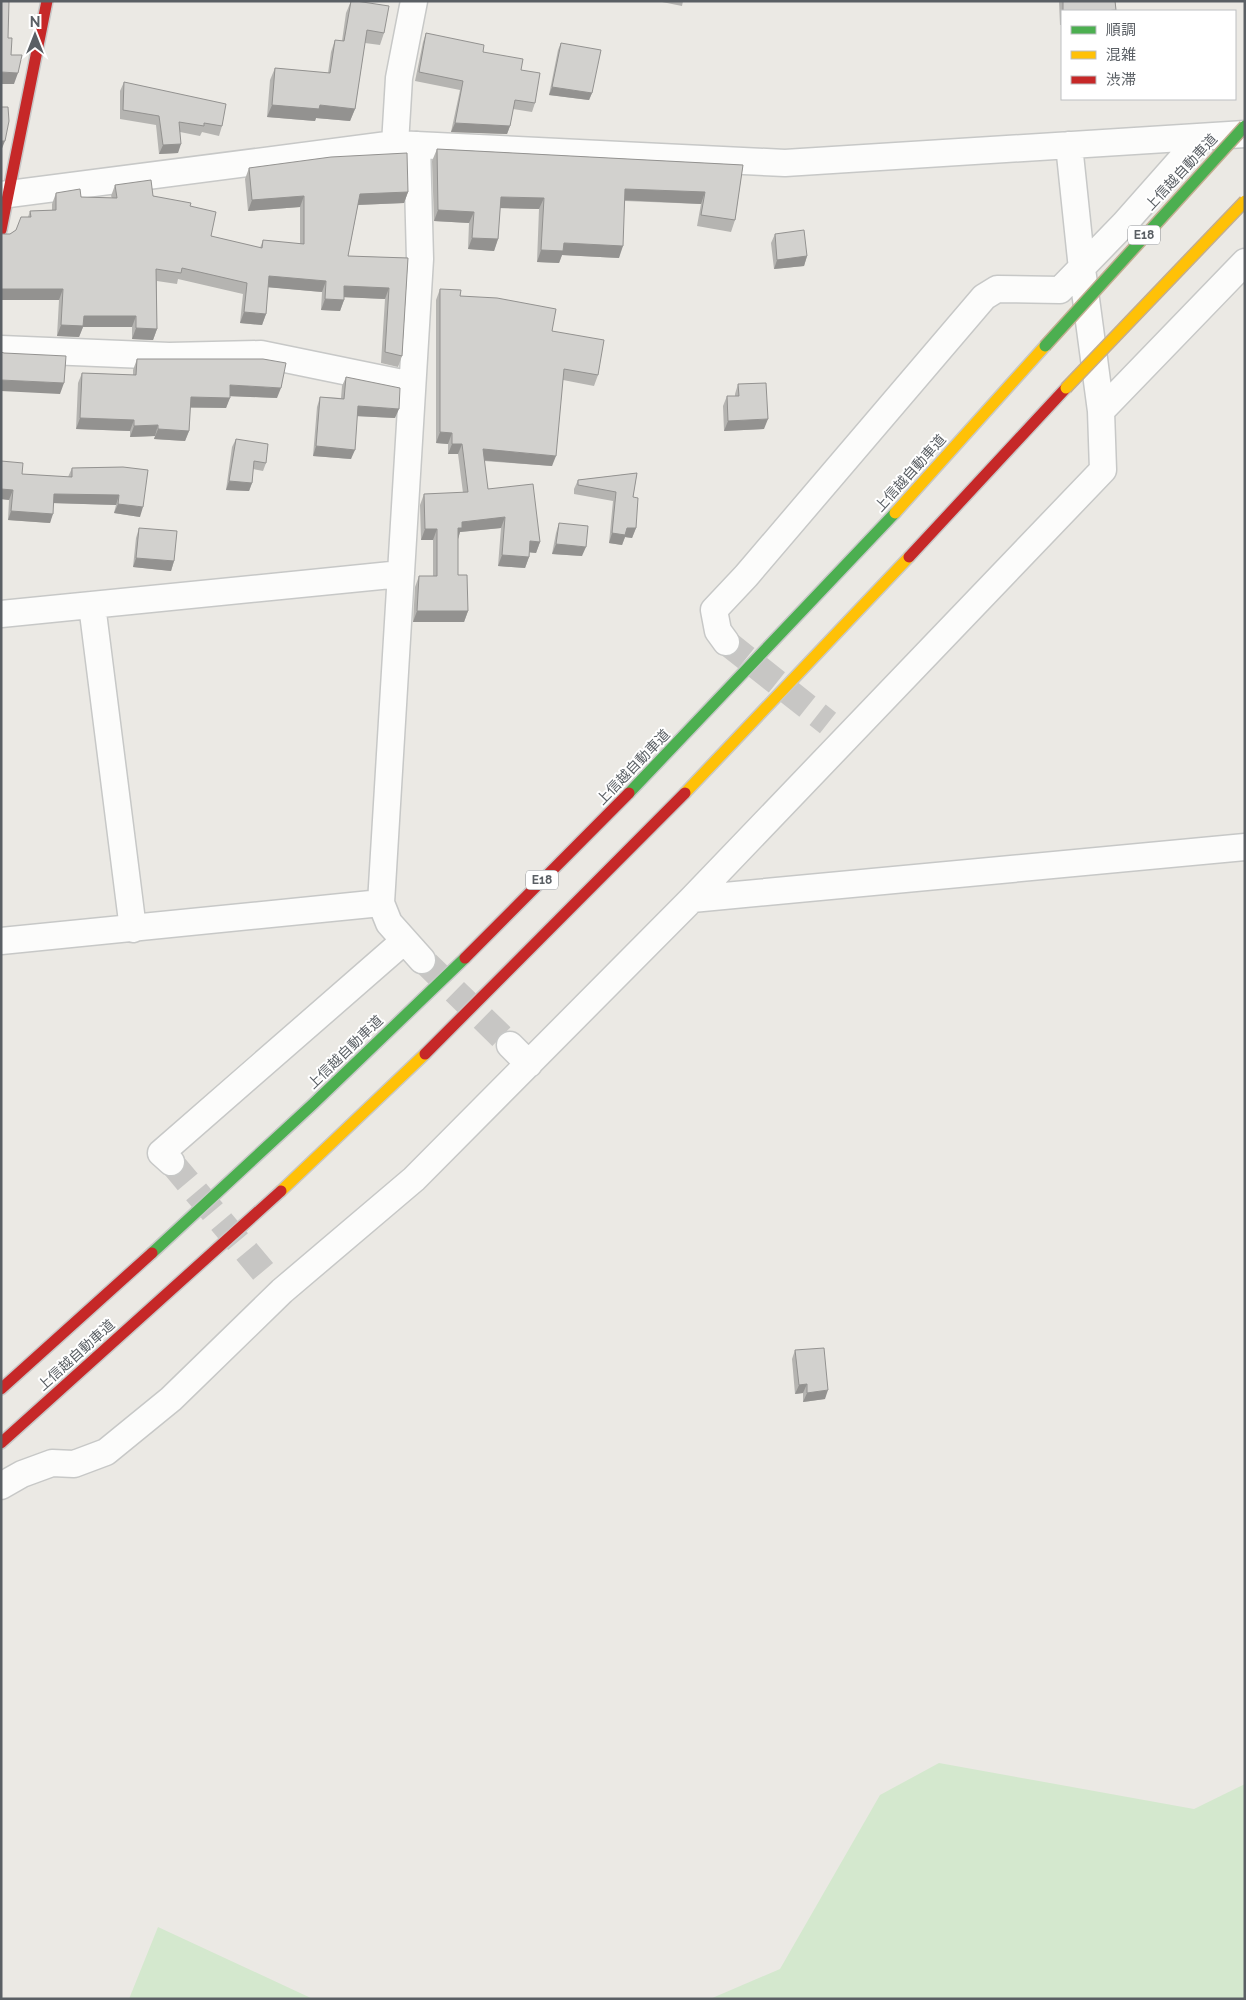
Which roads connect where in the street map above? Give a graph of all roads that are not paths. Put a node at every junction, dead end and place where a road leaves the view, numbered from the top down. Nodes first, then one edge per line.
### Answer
1 (47, 1) edge
2 (414, 1) edge
3 (1245, 126) edge
4 (1245, 134) edge
5 (1201, 137) junction
6 (406, 144) junction
7 (1069, 145) junction
8 (4, 195) edge
9 (1245, 201) edge
10 (1, 230) edge
11 (1245, 262) edge
12 (1082, 269) junction
13 (1, 349) edge
14 (412, 385) junction
15 (1101, 411) junction
16 (401, 574) junction
17 (92, 605) junction
18 (1, 614) edge
19 (726, 642) tunnel mouth
20 (1245, 847) edge
21 (692, 899) junction
22 (381, 903) junction
23 (133, 929) junction
24 (1, 941) edge
25 (404, 941) junction
26 (422, 960) tunnel mouth
27 (510, 1045) tunnel mouth
28 (529, 1064) junction
29 (171, 1162) tunnel mouth
30 (5, 1386) edge
31 (1, 1443) edge
32 (1, 1486) edge

1 - 8 main road
2 - 6 street
3 - 30 main road, 上信越自動車道 / E18, bridge
4 - 5 street
5 - 7 street
5 - 12 street
6 - 7 street
6 - 8 street
6 - 14 street
7 - 12 street
8 - 10 main road
9 - 31 main road, 上信越自動車道, bridge
11 - 15 street
12 - 15 street
12 - 19 street
13 - 14 street
14 - 16 street
15 - 21 street
16 - 17 street
16 - 22 street
17 - 18 street
17 - 23 street
20 - 21 street
21 - 28 street
22 - 23 street
22 - 25 street
23 - 24 street
25 - 26 street
25 - 29 street
27 - 28 street
28 - 32 street

